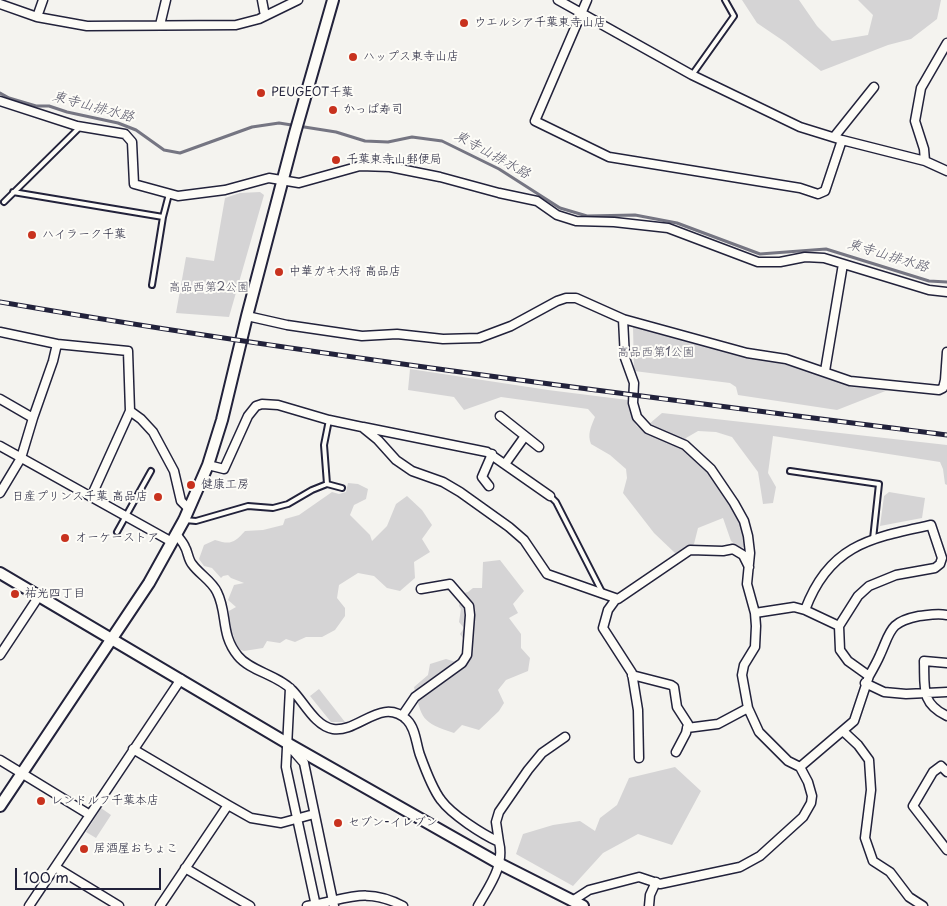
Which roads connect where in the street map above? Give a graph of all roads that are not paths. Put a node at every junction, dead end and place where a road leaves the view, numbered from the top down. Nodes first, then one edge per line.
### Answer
1 (43, 0) edge
2 (166, 0) edge
3 (262, 0) edge
4 (298, 0) edge
5 (333, 0) edge
6 (558, 0) edge
7 (587, 0) edge
8 (725, 0) edge
9 (0, 4) edge
10 (582, 14) junction
11 (265, 16) junction
12 (37, 17) junction
13 (160, 25) junction
14 (947, 43) edge
15 (692, 75) junction
16 (874, 87) dead end
17 (0, 101) edge
18 (80, 127) junction
19 (834, 137) junction
20 (842, 140) junction
21 (925, 161) junction
22 (947, 171) edge
23 (283, 180) junction
24 (13, 192) junction
25 (169, 194) junction
26 (4, 202) dead end
27 (163, 217) junction
28 (843, 264) junction
29 (152, 285) dead end
30 (947, 292) edge
31 (247, 316) junction
32 (623, 319) junction
33 (0, 332) edge
34 (57, 344) junction
35 (947, 352) edge
36 (825, 371) junction
37 (0, 399) edge
38 (130, 411) junction
39 (500, 416) dead end
40 (33, 418) junction
41 (328, 420) junction
42 (362, 427) junction
43 (525, 436) junction
44 (0, 446) edge
45 (539, 447) dead end
46 (492, 454) junction
47 (22, 458) junction
48 (506, 464) junction
49 (208, 465) junction
50 (151, 471) dead end
51 (790, 471) dead end
52 (327, 484) junction
53 (490, 486) dead end
54 (342, 488) dead end
55 (0, 493) edge
56 (550, 496) joint
57 (91, 497) junction
58 (189, 509) junction
59 (126, 516) junction
60 (184, 520) junction
61 (117, 532) dead end
62 (174, 538) junction
63 (873, 539) junction
64 (749, 567) junction
65 (0, 573) edge
66 (421, 589) dead end
67 (603, 594) junction
68 (39, 596) junction
69 (616, 599) junction
70 (805, 610) junction
71 (755, 613) junction
72 (947, 614) edge
73 (839, 626) junction
74 (113, 639) junction
75 (0, 655) edge
76 (947, 663) edge
77 (632, 675) junction
78 (181, 679) junction
79 (867, 680) junction
80 (290, 688) junction
81 (947, 692) edge
82 (925, 694) junction
83 (748, 708) junction
84 (402, 716) junction
85 (947, 716) edge
86 (687, 728) junction
87 (843, 731) junction
88 (565, 737) dead end
89 (287, 743) junction
90 (134, 749) junction
91 (676, 752) dead end
92 (639, 758) dead end
93 (0, 760) edge
94 (800, 767) junction
95 (947, 772) edge
96 (22, 773) junction
97 (0, 806) edge
98 (228, 806) junction
99 (314, 814) junction
100 (90, 815) junction
101 (298, 819) junction
102 (947, 836) edge
103 (940, 841) junction
104 (499, 842) junction
105 (947, 850) edge
106 (500, 864) junction
107 (55, 867) junction
108 (186, 868) junction
109 (656, 882) junction
110 (572, 901) junction
111 (333, 903) edge
112 (316, 905) edge
113 (29, 906) edge
114 (119, 906) edge
115 (160, 906) edge
116 (250, 906) edge
117 (308, 906) edge
118 (403, 906) edge
119 (478, 906) edge
120 (583, 906) edge
121 (650, 906) edge
122 (923, 906) edge

1 - 12 street
2 - 13 street
3 - 11 street
4 - 11 street
5 - 23 street
6 - 10 street
7 - 10 street
8 - 15 lane
9 - 12 street
10 - 15 street
10 - 20 street
11 - 13 street
12 - 13 street
14 - 21 street
15 - 19 street
16 - 19 street
17 - 18 street
18 - 24 lane
18 - 25 street
19 - 20 street
20 - 21 street
21 - 22 street
23 - 25 street
23 - 28 street
23 - 31 street
24 - 26 lane
24 - 27 lane
25 - 27 lane
27 - 29 lane
28 - 30 street
28 - 36 street
31 - 32 street
31 - 49 street
32 - 36 street
32 - 64 street
33 - 34 street
34 - 38 street
34 - 40 street
35 - 36 street
37 - 40 street
38 - 57 street
38 - 58 street
39 - 43 street
40 - 47 street
41 - 42 street
41 - 49 street
41 - 52 lane
42 - 46 street
42 - 67 street
43 - 45 street
43 - 48 street
44 - 47 street
46 - 48 street
46 - 53 street
47 - 55 street
47 - 57 street
48 - 56 street
49 - 58 street
50 - 59 lane
51 - 63 lane
52 - 54 lane
52 - 60 lane
56 - 67 lane
57 - 59 street
58 - 60 street
59 - 61 lane
59 - 62 street
60 - 62 street
62 - 74 street
62 - 80 street
63 - 70 street
63 - 73 street
64 - 69 street
64 - 71 street
65 - 68 street
66 - 84 street
67 - 69 street
68 - 74 street
68 - 75 street
69 - 77 street
70 - 71 street
70 - 73 street
71 - 83 street
72 - 79 street
73 - 79 street
74 - 78 street
74 - 96 street
76 - 82 street
77 - 86 street
77 - 92 street
78 - 89 street
78 - 90 street
79 - 82 street
79 - 87 street
80 - 84 street
80 - 89 street
81 - 82 street
82 - 85 street
83 - 86 street
83 - 94 street
84 - 104 street
86 - 91 street
87 - 94 street
87 - 122 street
88 - 104 street
89 - 99 street
89 - 101 street
89 - 106 street
90 - 98 street
90 - 100 street
93 - 96 street
94 - 109 street
95 - 103 street
96 - 97 street
96 - 100 street
98 - 101 street
98 - 108 street
99 - 101 street
99 - 111 street
100 - 107 street
101 - 112 street
102 - 103 street
103 - 105 street
104 - 106 street
106 - 110 street
106 - 119 street
107 - 113 street
107 - 114 street
108 - 115 street
108 - 116 street
109 - 110 street
109 - 121 street
110 - 120 street
111 - 112 street
111 - 118 street
112 - 117 street

